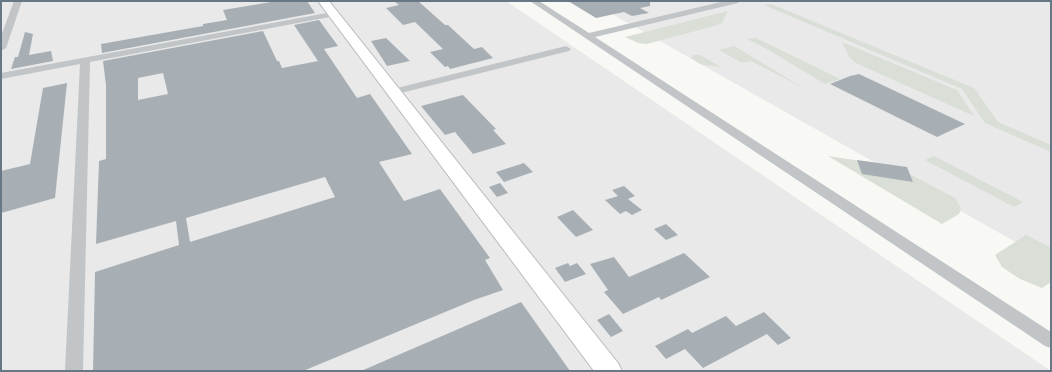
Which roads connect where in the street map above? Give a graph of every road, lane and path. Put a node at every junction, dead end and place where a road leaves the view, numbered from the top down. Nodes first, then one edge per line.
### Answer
1 (18, 1) edge
2 (534, 1) edge
3 (736, 1) edge
4 (328, 7) edge
5 (588, 36) junction
6 (1, 48) edge
7 (566, 49) dead end
8 (85, 60) junction
9 (1, 76) edge
10 (393, 92) junction
11 (1051, 341) edge
12 (74, 371) edge
13 (609, 371) edge

1 - 6 street
2 - 5 street
3 - 5 street
4 - 8 street
4 - 10 main road
5 - 11 street
7 - 10 street
8 - 9 street
8 - 12 street
10 - 13 main road

